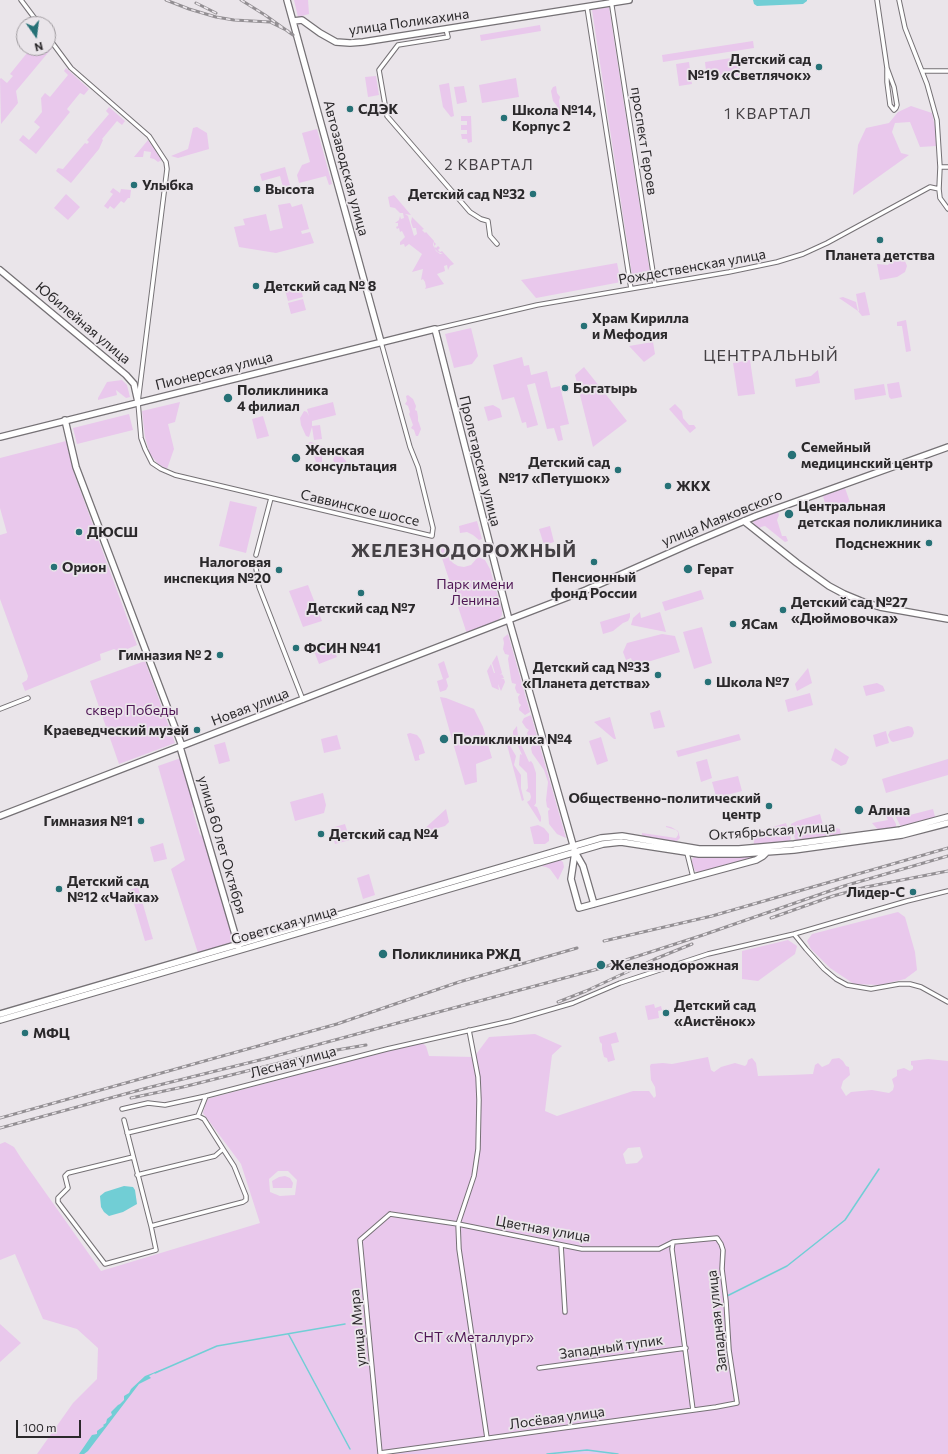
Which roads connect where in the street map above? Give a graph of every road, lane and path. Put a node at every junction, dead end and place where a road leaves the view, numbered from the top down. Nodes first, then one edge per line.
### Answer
1 (21, 0) edge
2 (287, 0) edge
3 (629, 0) edge
4 (877, 0) edge
5 (899, 0) edge
6 (611, 1) edge
7 (590, 4) edge
8 (33, 16) edge
9 (293, 21) junction
10 (446, 29) junction
11 (56, 48) edge
12 (887, 68) junction
13 (922, 71) junction
14 (948, 71) edge
15 (940, 167) junction
16 (948, 167) edge
17 (939, 189) junction
18 (948, 209) edge
19 (497, 244) dead end
20 (0, 270) edge
21 (655, 285) junction
22 (631, 289) junction
23 (435, 329) junction
24 (381, 342) junction
25 (141, 382) junction
26 (134, 384) junction
27 (138, 402) junction
28 (65, 420) junction
29 (0, 437) edge
30 (948, 447) edge
31 (270, 498) junction
32 (744, 520) junction
33 (256, 555) dead end
34 (255, 562) dead end
35 (948, 619) edge
36 (509, 620) junction
37 (28, 698) dead end
38 (303, 700) junction
39 (0, 710) edge
40 (181, 746) junction
41 (0, 816) edge
42 (948, 817) edge
43 (948, 823) edge
44 (770, 846) junction
45 (574, 849) junction
46 (767, 852) junction
47 (687, 853) junction
48 (583, 866) junction
49 (573, 869) junction
50 (694, 878) junction
51 (948, 891) edge
52 (594, 904) junction
53 (794, 934) junction
54 (239, 947) junction
55 (948, 1002) edge
56 (0, 1014) edge
57 (0, 1020) edge
58 (469, 1030) junction
59 (206, 1096) junction
60 (122, 1109) dead end
61 (198, 1116) junction
62 (124, 1120) dead end
63 (128, 1133) junction
64 (223, 1149) junction
65 (133, 1157) junction
66 (137, 1174) junction
67 (390, 1214) joint
68 (458, 1224) junction
69 (151, 1226) junction
70 (717, 1238) joint
71 (673, 1242) junction
72 (561, 1245) junction
73 (565, 1312) dead end
74 (686, 1348) junction
75 (539, 1368) dead end
76 (737, 1403) joint
77 (693, 1410) junction
78 (487, 1438) junction
79 (380, 1453) joint

1 - 8 street
2 - 9 street, Автозаводская улица
3 - 6 street, улица Поликахина
4 - 12 street
5 - 13 street
6 - 7 street, улица Поликахина
6 - 21 street, проспект Героев
7 - 10 street, улица Поликахина
7 - 22 street
9 - 10 street, улица Поликахина
9 - 24 street, Автозаводская улица
10 - 19 street
11 - 25 street, Саввинское шоссе
12 - 12 street
13 - 14 street
13 - 15 street
15 - 16 street
15 - 17 street
17 - 18 street
17 - 21 street, Рождественская улица
20 - 26 street, Юбилейная улица
21 - 22 street, Рождественская улица
22 - 23 street, Рождественская улица
23 - 24 street, Пионерская улица
23 - 36 street, Пролетарская улица
24 - 27 street, Пионерская улица
24 - 31 street, Саввинское шоссе
25 - 26 street
25 - 27 street, Саввинское шоссе
26 - 27 street, Юбилейная улица
27 - 28 street, Пионерская улица
27 - 31 street, Саввинское шоссе
28 - 29 street, Пионерская улица
28 - 40 street, улица 60 лет Октября
30 - 32 street, улица Маяковского
31 - 33 street
32 - 35 street
32 - 36 street, улица Маяковского
34 - 38 street
36 - 38 street, Новая улица
36 - 45 street, Пролетарская улица
37 - 39 street
38 - 40 street, Новая улица
40 - 41 street, Новая улица
40 - 54 street, улица 60 лет Октября
42 - 44 street, Октябрьская улица
43 - 46 street, Октябрьская улица
44 - 45 street, Октябрьская улица
44 - 46 street
45 - 47 street, Октябрьская улица
45 - 48 street
45 - 49 street
45 - 54 street, Советская улица
46 - 47 street, Октябрьская улица
46 - 50 street
47 - 50 street
48 - 49 street
48 - 52 street
49 - 52 street
50 - 52 street
51 - 53 street, Лесная улица
53 - 55 street
53 - 58 street, Лесная улица
54 - 56 street, Советская улица
54 - 57 street, Советская улица
58 - 59 street, Лесная улица
58 - 68 street
59 - 60 street, Лесная улица
59 - 61 street
61 - 63 street
61 - 64 street
62 - 63 street
63 - 65 street
64 - 66 street
64 - 69 street
65 - 66 street
65 - 69 street
66 - 69 street
67 - 68 street, Цветная улица
67 - 79 street, улица Мира
68 - 72 street, Цветная улица
68 - 78 street
70 - 71 street, Цветная улица
70 - 76 street, Западная улица
71 - 72 street, Цветная улица
71 - 74 street
72 - 73 street
74 - 75 street, Западный тупик
74 - 77 street
76 - 77 street, Лосёвая улица
77 - 78 street, Лосёвая улица
78 - 79 street, Лосёвая улица

